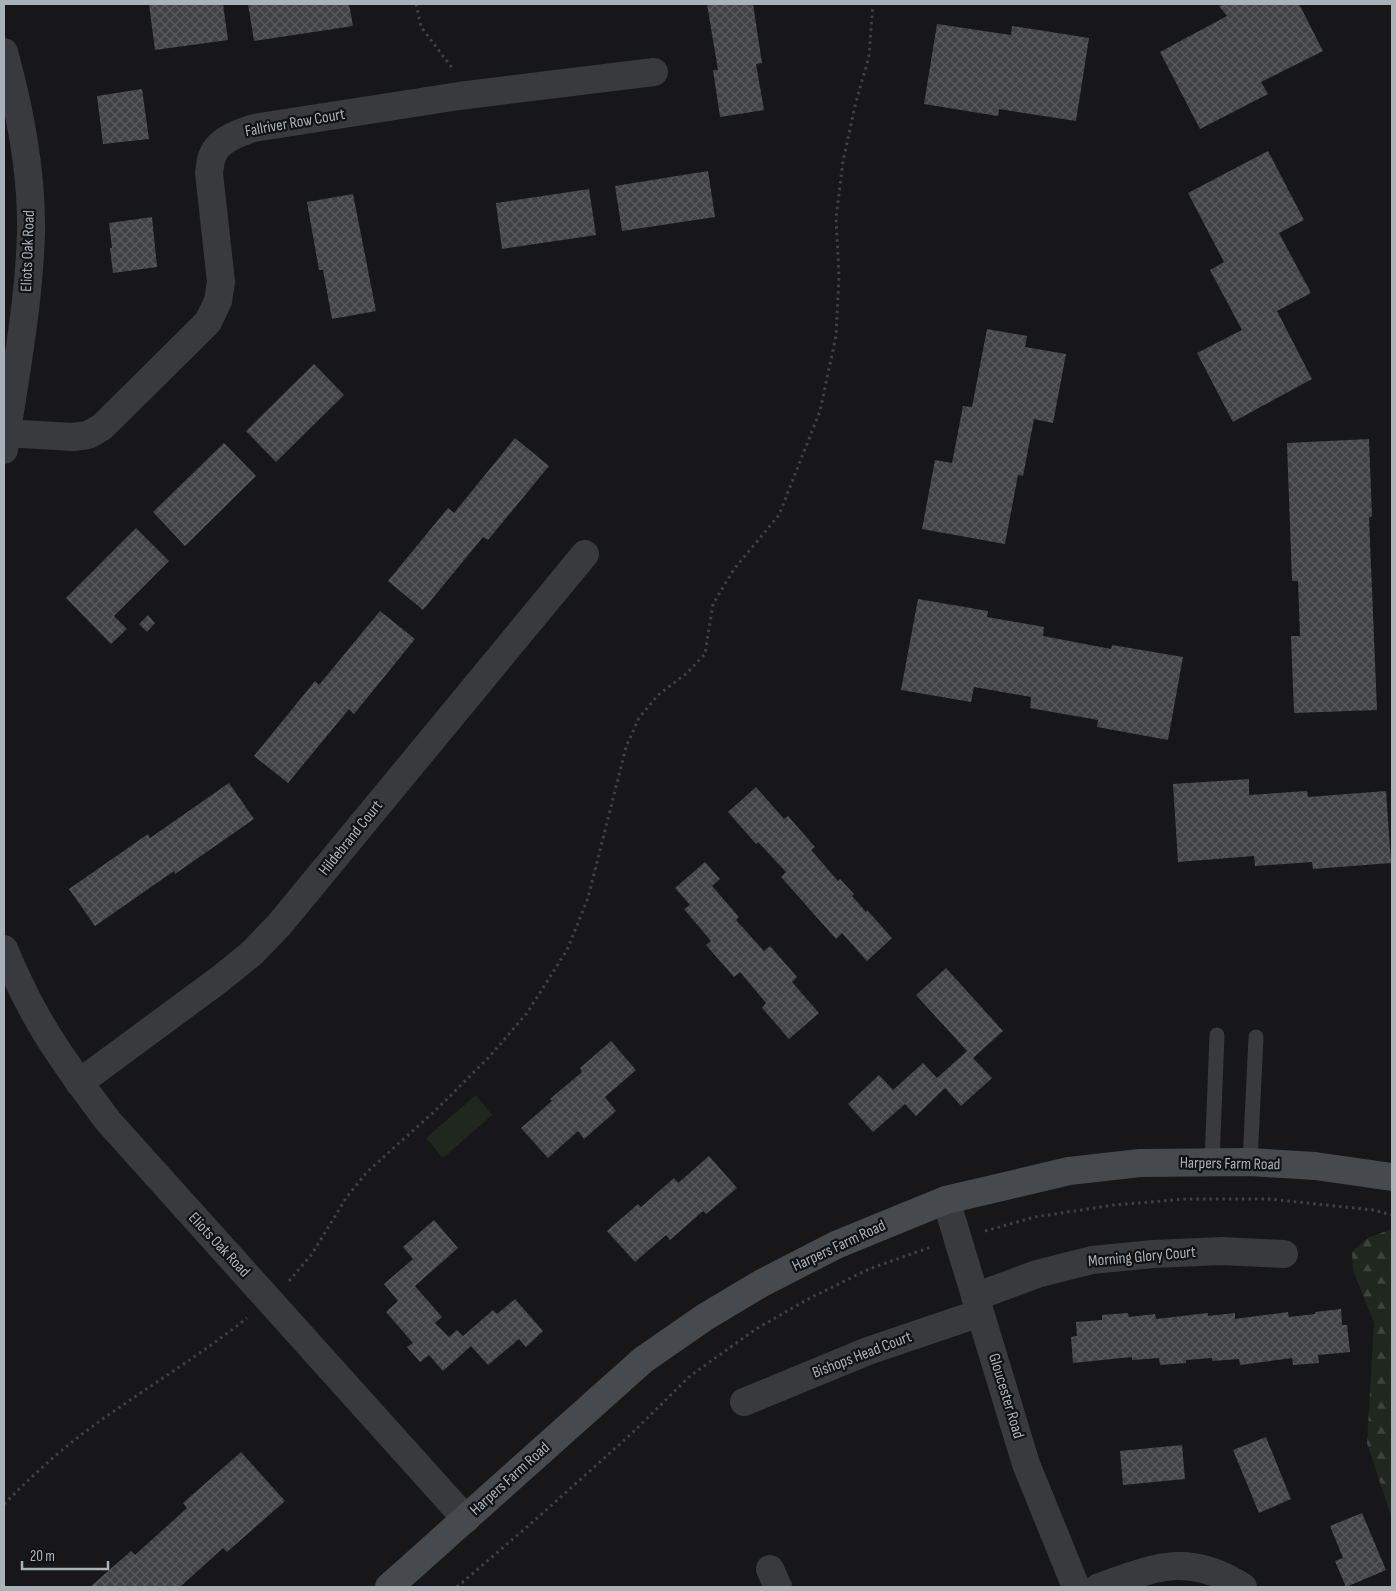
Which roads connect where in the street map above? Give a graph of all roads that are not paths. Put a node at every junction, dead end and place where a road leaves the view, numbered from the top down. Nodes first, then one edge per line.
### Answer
1 (4, 52) edge
2 (654, 72) dead end
3 (5, 439) edge
4 (584, 554) dead end
5 (4, 949) edge
6 (1218, 1035) dead end
7 (1256, 1037) dead end
8 (79, 1083) junction
9 (1212, 1162) junction
10 (1250, 1162) junction
11 (1392, 1176) edge
12 (946, 1200) junction
13 (1284, 1254) dead end
14 (978, 1305) junction
15 (744, 1402) dead end
16 (466, 1519) junction
17 (389, 1587) edge
18 (1076, 1587) edge
19 (1099, 1587) edge
20 (1243, 1587) edge

1 - 3 street, Eliots Oak Road
2 - 3 street, Fallriver Row Court
4 - 8 street, Hildebrand Court
5 - 8 street, Eliots Oak Road
6 - 9 lane
7 - 10 lane
8 - 16 street, Eliots Oak Road
9 - 10 main road, Harpers Farm Road
9 - 12 main road, Harpers Farm Road
10 - 11 main road, Harpers Farm Road
12 - 14 street, Gloucester Road
12 - 16 main road, Harpers Farm Road
13 - 14 street, Morning Glory Court
14 - 15 street, Bishops Head Court
14 - 18 street, Gloucester Road
16 - 17 main road, Harpers Farm Road
19 - 20 street

